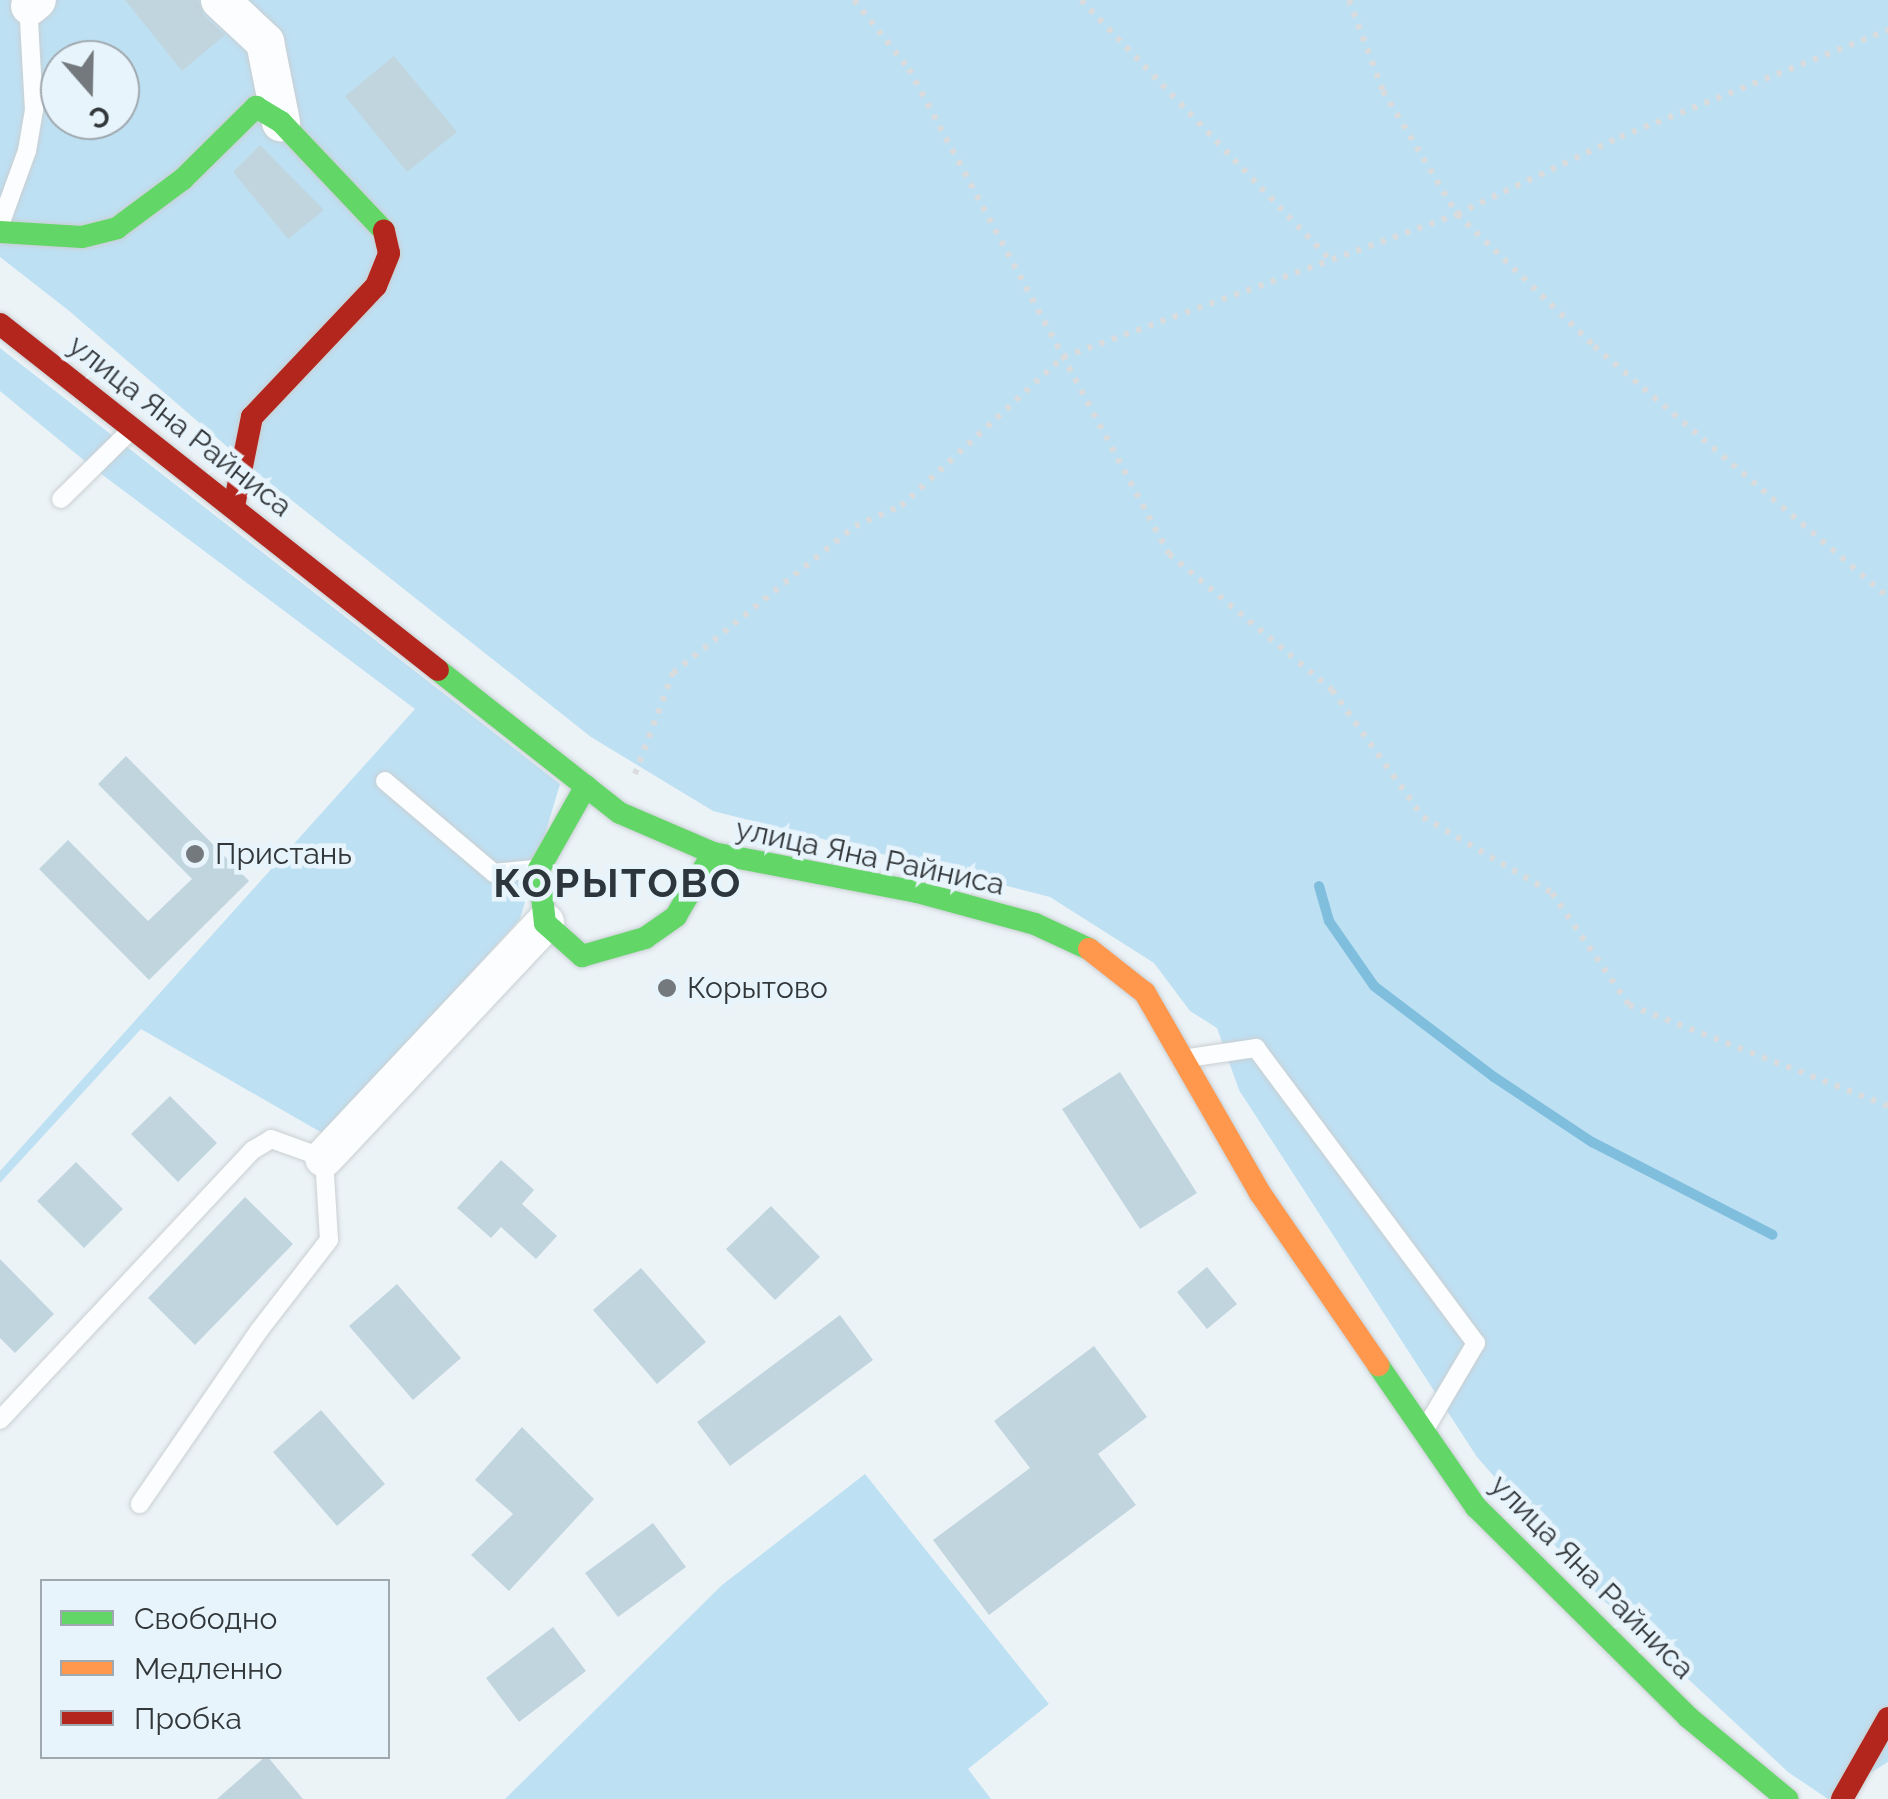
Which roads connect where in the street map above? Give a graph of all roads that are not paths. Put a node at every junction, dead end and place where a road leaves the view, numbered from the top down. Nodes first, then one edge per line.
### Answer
1 (220, 0) edge
2 (31, 2) edge
3 (281, 122) junction
4 (0, 228) edge
5 (0, 324) edge
6 (134, 427) junction
7 (61, 499) dead end
8 (234, 506) junction
9 (385, 781) dead end
10 (586, 786) junction
11 (713, 854) junction
12 (539, 869) junction
13 (545, 923) junction
14 (1183, 1059) junction
15 (324, 1158) junction
16 (0, 1420) edge
17 (1424, 1431) junction
18 (140, 1504) dead end
19 (1888, 1718) edge
20 (1787, 1799) edge
21 (1842, 1799) edge

1 - 3 street
2 - 4 lane
3 - 4 street
3 - 8 street
5 - 6 street, улица Яна Райниса
6 - 7 lane
6 - 8 street, улица Яна Райниса
8 - 10 street, улица Яна Райниса
9 - 12 lane
10 - 11 street, улица Яна Райниса
10 - 12 street
11 - 13 street
11 - 14 street, улица Яна Райниса
12 - 13 street
13 - 15 street
14 - 17 street, улица Яна Райниса
14 - 17 lane
15 - 16 lane
15 - 18 lane
17 - 20 street, улица Яна Райниса
19 - 21 street

